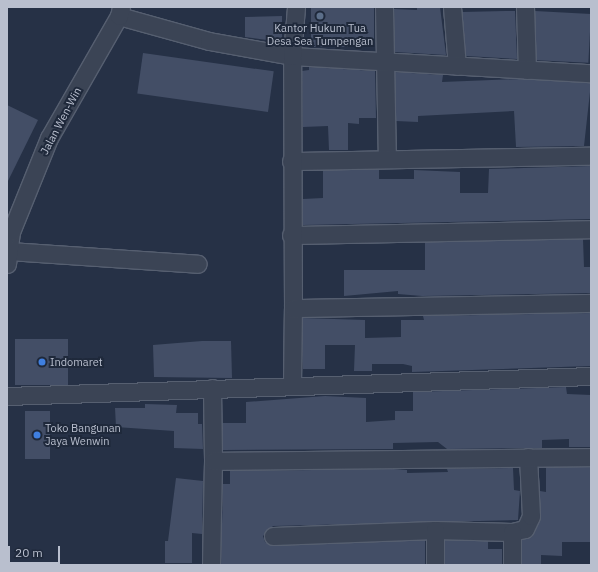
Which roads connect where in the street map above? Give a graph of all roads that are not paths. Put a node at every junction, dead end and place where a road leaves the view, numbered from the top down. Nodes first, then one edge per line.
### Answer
1 (296, 7) edge
2 (384, 7) edge
3 (452, 7) edge
4 (525, 7) edge
5 (120, 12) edge
6 (292, 56) junction
7 (386, 60) junction
8 (456, 66) junction
9 (527, 70) junction
10 (591, 73) edge
11 (591, 156) edge
12 (387, 158) junction
13 (291, 161) junction
14 (591, 229) edge
15 (291, 235) junction
16 (8, 257) edge
17 (198, 264) dead end
18 (591, 303) edge
19 (293, 308) junction
20 (591, 376) edge
21 (292, 385) junction
22 (212, 388) junction
23 (7, 396) edge
24 (528, 457) junction
25 (591, 457) edge
26 (213, 461) junction
27 (435, 530) junction
28 (512, 532) junction
29 (273, 536) dead end
30 (211, 565) edge
31 (435, 565) edge
32 (512, 565) edge

1 - 6 street
2 - 7 street
3 - 8 street
4 - 9 street
5 - 6 street
5 - 16 street, Jalan Wen-Win
6 - 7 street
6 - 13 street
7 - 8 street
7 - 12 street
8 - 9 street
9 - 10 street
11 - 12 street
12 - 13 street
13 - 15 street
14 - 15 street
15 - 19 street
16 - 17 street
18 - 19 street
19 - 21 street
20 - 21 street
21 - 22 street
22 - 23 street
22 - 26 street
24 - 25 street
24 - 26 street
24 - 28 street
26 - 30 street
27 - 28 street
27 - 29 street
27 - 31 street
28 - 32 street

